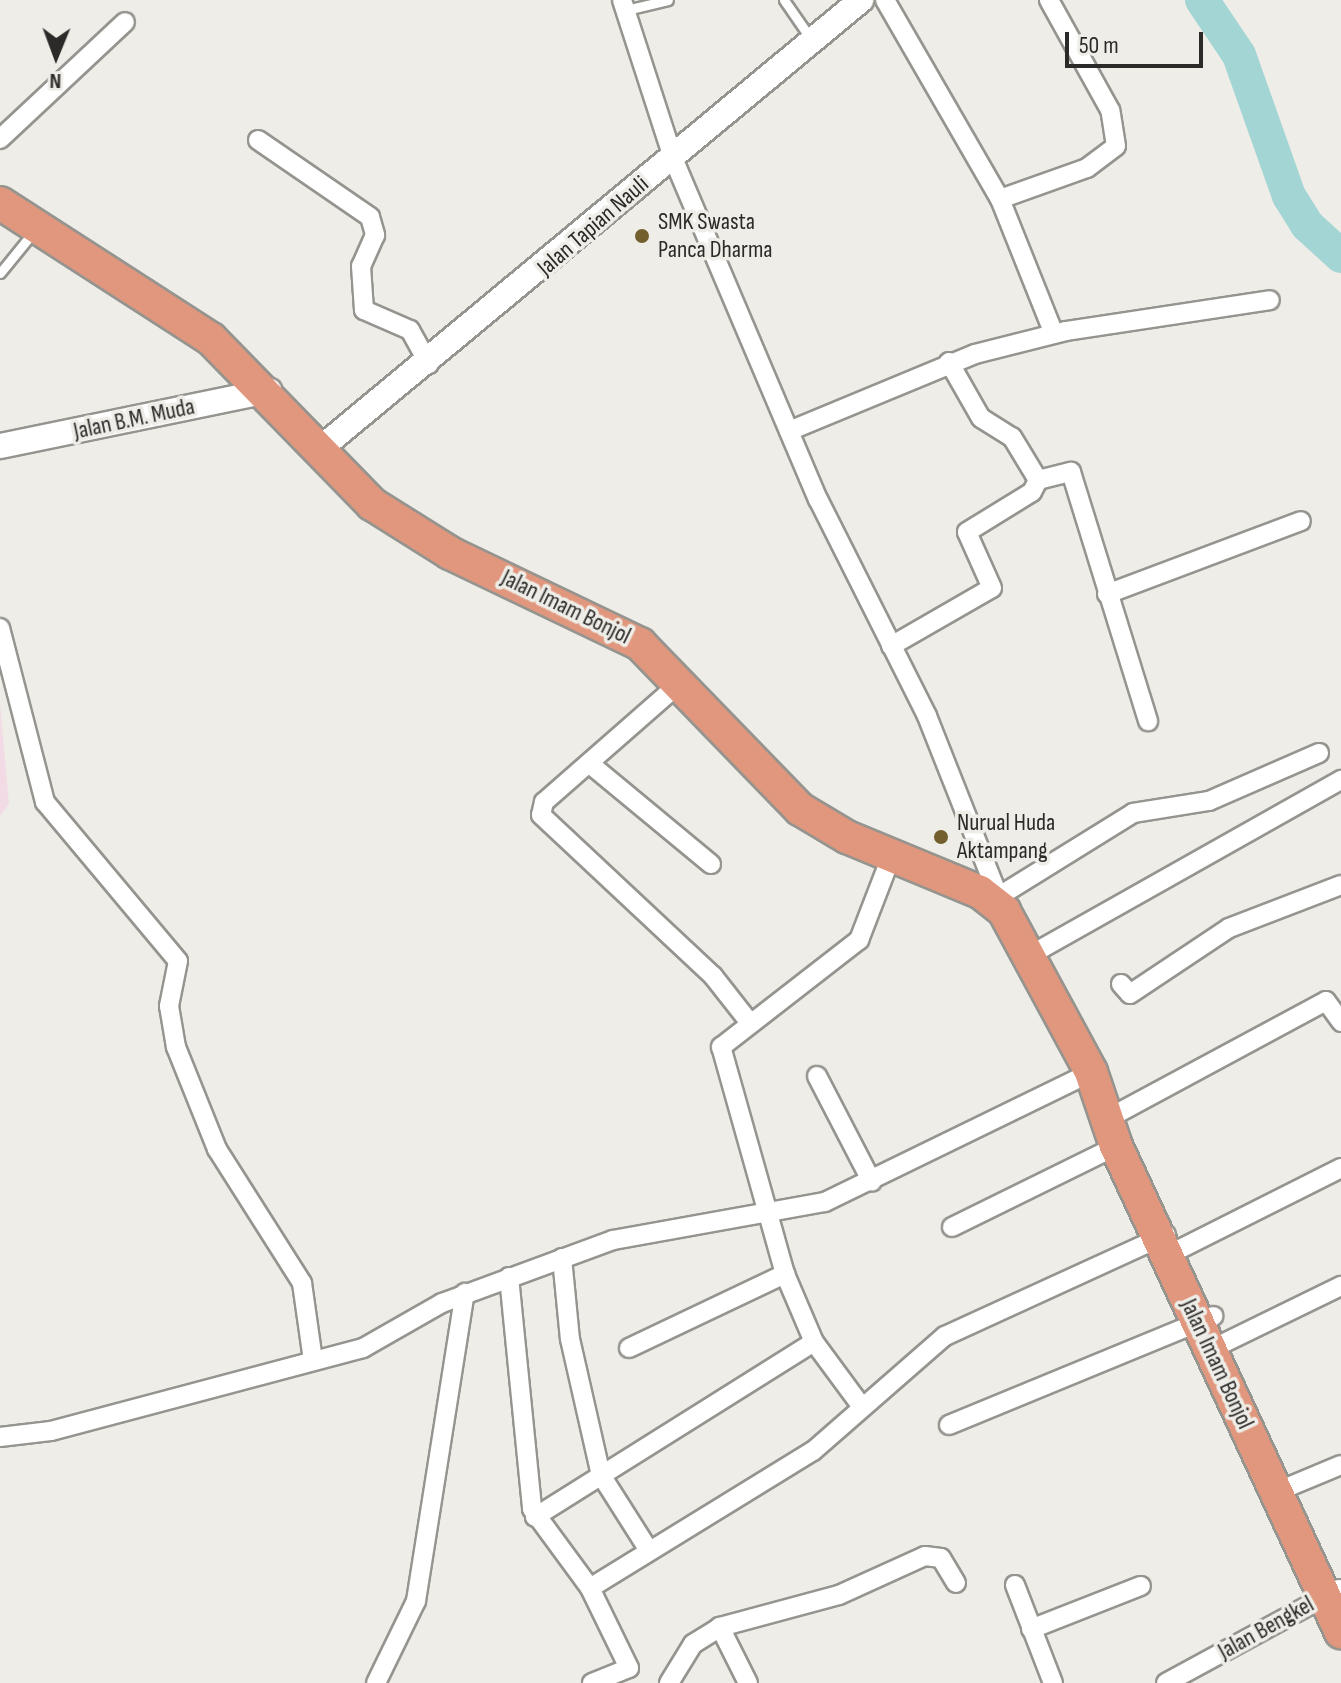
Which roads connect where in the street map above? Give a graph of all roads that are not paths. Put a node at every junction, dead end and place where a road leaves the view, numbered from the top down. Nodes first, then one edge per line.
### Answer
1 (668, 0) edge
2 (784, 0) edge
3 (861, 0) edge
4 (885, 0) edge
5 (1049, 0) edge
6 (624, 5) edge
7 (125, 22) dead end
8 (813, 42) junction
9 (0, 139) edge
10 (258, 140) dead end
11 (673, 158) junction
12 (1000, 199) junction
13 (0, 203) edge
14 (37, 227) junction
15 (0, 273) edge
16 (1270, 300) dead end
17 (1054, 334) junction
18 (949, 362) junction
19 (429, 364) junction
20 (269, 391) junction
21 (789, 431) junction
22 (0, 446) edge
23 (321, 448) junction
24 (1038, 480) junction
25 (1301, 521) dead end
26 (1107, 594) junction
27 (0, 628) edge
28 (891, 646) junction
29 (680, 683) junction
30 (1148, 721) dead end
31 (1319, 753) dead end
32 (590, 764) junction
33 (1341, 780) edge
34 (891, 857) junction
35 (711, 864) dead end
36 (1341, 885) edge
37 (1002, 903) junction
38 (1032, 954) junction
39 (1121, 984) dead end
40 (1334, 996) edge
41 (1341, 1022) edge
42 (750, 1023) junction
43 (817, 1076) dead end
44 (1110, 1114) junction
45 (1341, 1168) edge
46 (872, 1182) junction
47 (765, 1218) junction
48 (952, 1227) dead end
49 (1170, 1240) junction
50 (562, 1258) junction
51 (785, 1274) junction
52 (509, 1277) junction
53 (1341, 1286) edge
54 (465, 1293) junction
55 (1212, 1327) junction
56 (814, 1342) junction
57 (629, 1348) dead end
58 (313, 1360) junction
59 (862, 1407) junction
60 (949, 1425) dead end
61 (0, 1437) edge
62 (1341, 1465) edge
63 (601, 1475) junction
64 (1284, 1490) junction
65 (535, 1517) junction
66 (648, 1549) junction
67 (956, 1583) dead end
68 (1015, 1585) dead end
69 (1141, 1586) dead end
70 (590, 1588) junction
71 (1335, 1593) edge
72 (720, 1627) junction
73 (1031, 1629) junction
74 (1341, 1632) edge
75 (634, 1676) edge
76 (376, 1683) edge
77 (592, 1683) edge
78 (669, 1683) edge
79 (748, 1683) edge
80 (1053, 1683) edge
81 (1166, 1683) edge

1 - 6 lane
2 - 8 lane
3 - 8 main road, Jalan Tapian Nauli
4 - 12 street
5 - 12 street
6 - 11 street
7 - 9 street
8 - 11 main road, Jalan Tapian Nauli
10 - 19 street
11 - 19 main road, Jalan Tapian Nauli
11 - 21 street
12 - 17 street
13 - 14 highway, Jalan Imam Bonjol
14 - 15 lane
14 - 20 highway, Jalan Imam Bonjol
16 - 17 street
17 - 18 street
18 - 21 street
18 - 24 street
19 - 23 main road, Jalan Tapian Nauli
20 - 22 main road, Jalan B.M. Muda
20 - 23 highway, Jalan Imam Bonjol
21 - 28 street
23 - 29 highway, Jalan Imam Bonjol
24 - 26 street
24 - 28 street
25 - 26 street
26 - 30 street
27 - 58 street
28 - 37 street
29 - 32 street
29 - 34 highway, Jalan Imam Bonjol
31 - 37 street
32 - 35 street
32 - 42 street
33 - 38 street
34 - 37 highway, Jalan Imam Bonjol
34 - 42 street
36 - 39 street
37 - 38 highway, Jalan Imam Bonjol
38 - 44 highway, Jalan Imam Bonjol
40 - 41 street
40 - 44 street
42 - 47 street
43 - 46 street
44 - 46 street
44 - 48 street
44 - 49 highway, Jalan Imam Bonjol
45 - 49 street
46 - 47 street
47 - 50 street
47 - 51 street
49 - 55 highway, Jalan Imam Bonjol
49 - 59 street
50 - 52 street
50 - 63 street
51 - 56 street
51 - 57 street
52 - 54 street
52 - 65 street
53 - 55 street
54 - 58 street
54 - 76 street
55 - 60 street
55 - 64 highway, Jalan Imam Bonjol
56 - 59 street
56 - 63 street
58 - 61 street
59 - 66 street
62 - 64 street
63 - 65 street
63 - 66 street
64 - 71 highway, Jalan Imam Bonjol
65 - 70 street
66 - 70 street
67 - 72 street
68 - 73 street
69 - 73 street
70 - 75 street
71 - 74 highway, Jalan Imam Bonjol
71 - 81 street, Jalan Bengkel
72 - 78 street
72 - 79 street
73 - 80 street
75 - 77 street

